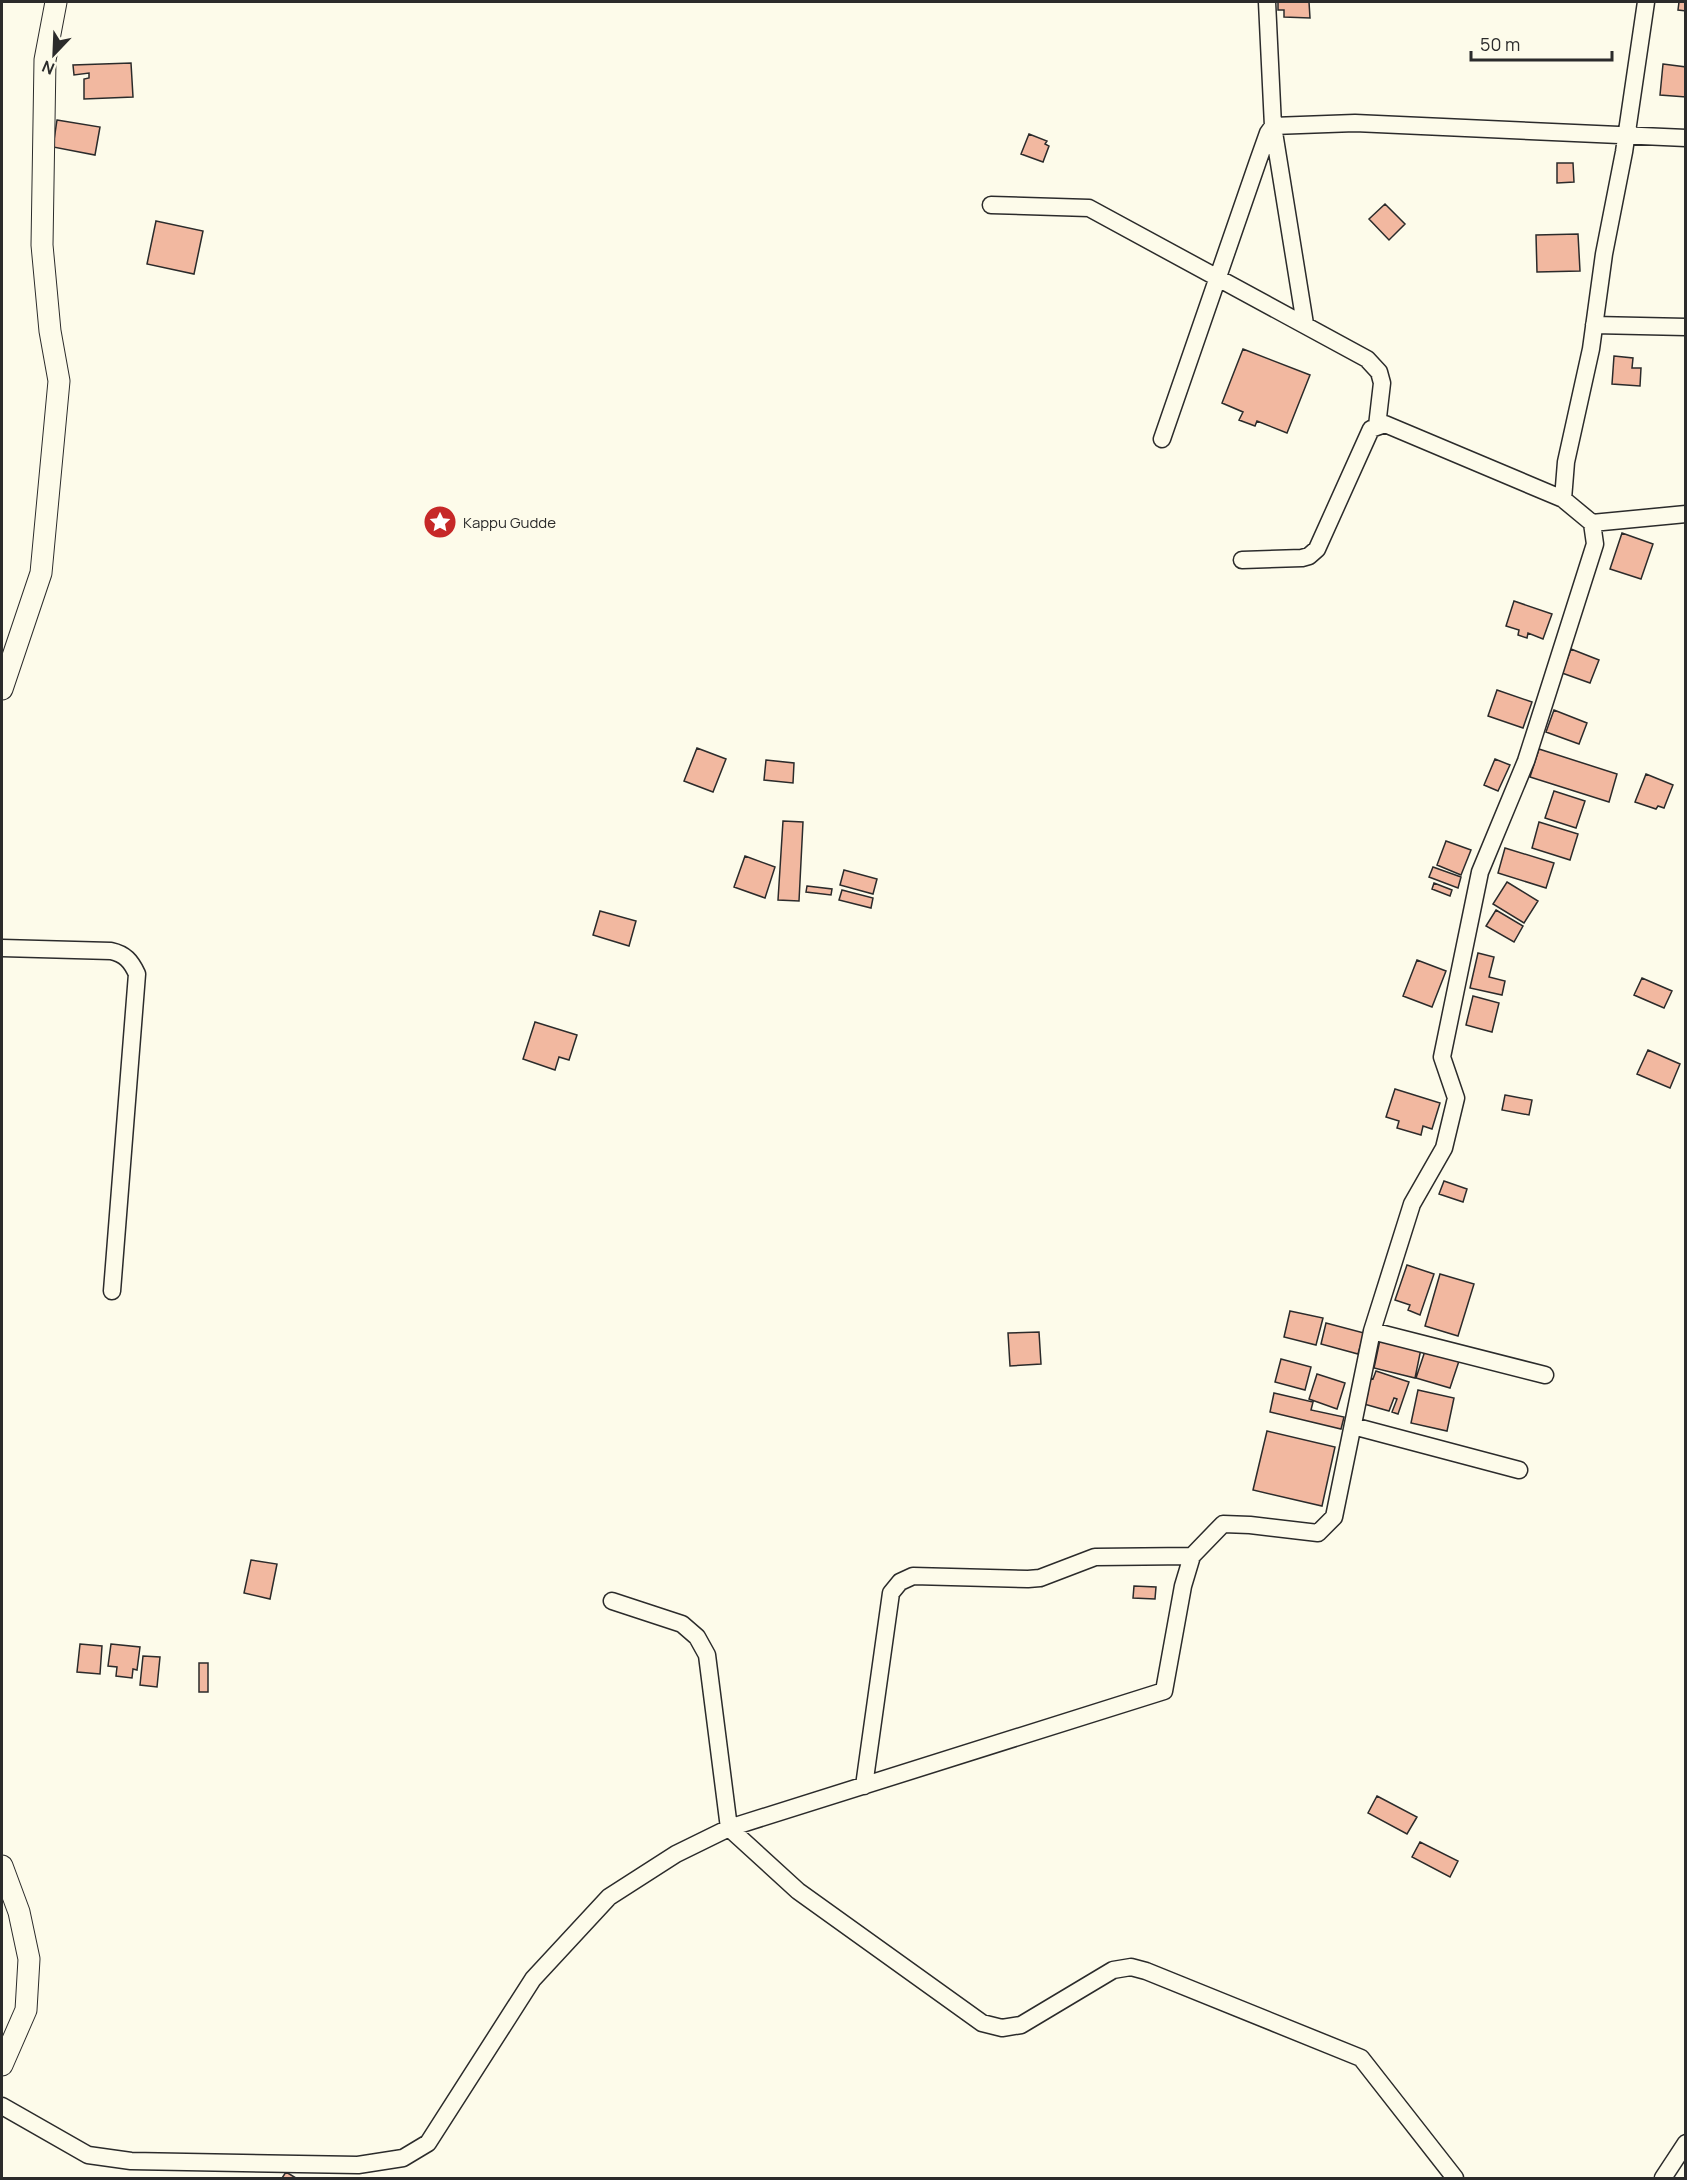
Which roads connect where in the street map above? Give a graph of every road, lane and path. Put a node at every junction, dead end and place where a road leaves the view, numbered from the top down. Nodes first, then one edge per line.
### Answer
1 (56, 2) edge
2 (1267, 2) edge
3 (1646, 2) edge
4 (1274, 126) junction
5 (1626, 136) junction
6 (1686, 138) edge
7 (991, 205) dead end
8 (1218, 277) junction
9 (1305, 324) junction
10 (1594, 325) junction
11 (1686, 327) edge
12 (1377, 426) junction
13 (1162, 439) dead end
14 (1563, 499) junction
15 (1686, 514) edge
16 (1592, 522) junction
17 (1242, 560) dead end
18 (2, 689) edge
19 (2, 948) edge
20 (112, 1292) dead end
21 (1372, 1330) junction
22 (1545, 1375) dead end
23 (1353, 1426) junction
24 (1519, 1470) dead end
25 (1192, 1556) junction
26 (612, 1601) dead end
27 (864, 1786) junction
28 (729, 1828) junction
29 (2, 1867) edge
30 (2, 2065) edge
31 (2, 2106) edge
32 (1686, 2143) edge
33 (359, 2172) edge
34 (1455, 2178) edge
35 (1663, 2178) edge

1 - 18 street
2 - 4 street
3 - 5 street
4 - 5 street
4 - 8 street
4 - 9 street
5 - 6 street
5 - 10 street
7 - 8 street
8 - 9 street
8 - 13 street
9 - 12 street
10 - 11 street
10 - 14 street
12 - 14 street
12 - 17 street
14 - 16 street
15 - 16 street
16 - 21 street
19 - 20 street
21 - 22 street
21 - 23 street
23 - 24 street
23 - 25 street
25 - 27 street
25 - 27 street
26 - 28 street
27 - 28 street
28 - 33 street
28 - 34 street
29 - 30 street
31 - 33 street
32 - 35 street

